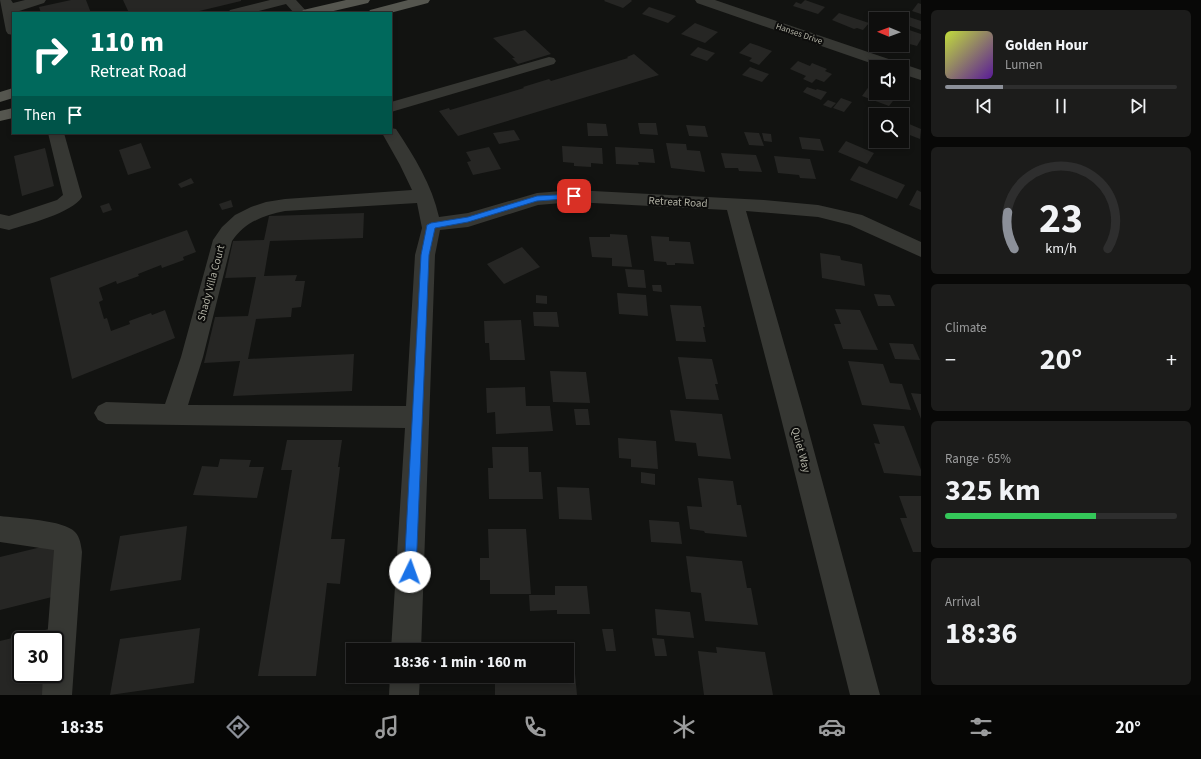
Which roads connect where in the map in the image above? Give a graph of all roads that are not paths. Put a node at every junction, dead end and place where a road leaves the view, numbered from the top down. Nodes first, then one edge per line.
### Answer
1 (39, 0) edge
2 (286, 0) edge
3 (289, 0) edge
4 (363, 0) edge
5 (423, 0) edge
6 (702, 0) edge
7 (6, 4) edge
8 (239, 12) edge
9 (300, 12) edge
10 (312, 12) edge
11 (379, 12) edge
12 (12, 28) edge
13 (876, 60) edge
14 (549, 61) dead end
15 (909, 72) edge
16 (921, 76) edge
17 (12, 93) edge
18 (0, 97) edge
19 (392, 106) edge
20 (12, 113) edge
21 (0, 116) edge
22 (56, 134) edge
23 (391, 134) edge
24 (422, 196) junction
25 (735, 205) junction
26 (0, 221) edge
27 (431, 225) junction
28 (921, 250) edge
29 (106, 413) dead end
30 (173, 415) junction
31 (417, 417) junction
32 (0, 529) edge
33 (406, 643) edge
34 (405, 683) edge
35 (57, 695) edge
36 (404, 695) edge
37 (865, 695) edge

1 - 7 street
2 - 8 street
3 - 9 street
4 - 10 main road
5 - 11 main road
6 - 13 street, Hanses Drive
7 - 12 street
14 - 19 street
15 - 16 street
17 - 18 main road
20 - 21 main road
22 - 26 street
23 - 24 street
24 - 27 street
24 - 30 street, Shady Villa Court
25 - 27 street, Retreat Road
25 - 28 street, Retreat Road
25 - 37 street, Quiet Way
27 - 31 street
29 - 30 street
30 - 31 street
31 - 33 street
32 - 35 street
34 - 36 street

